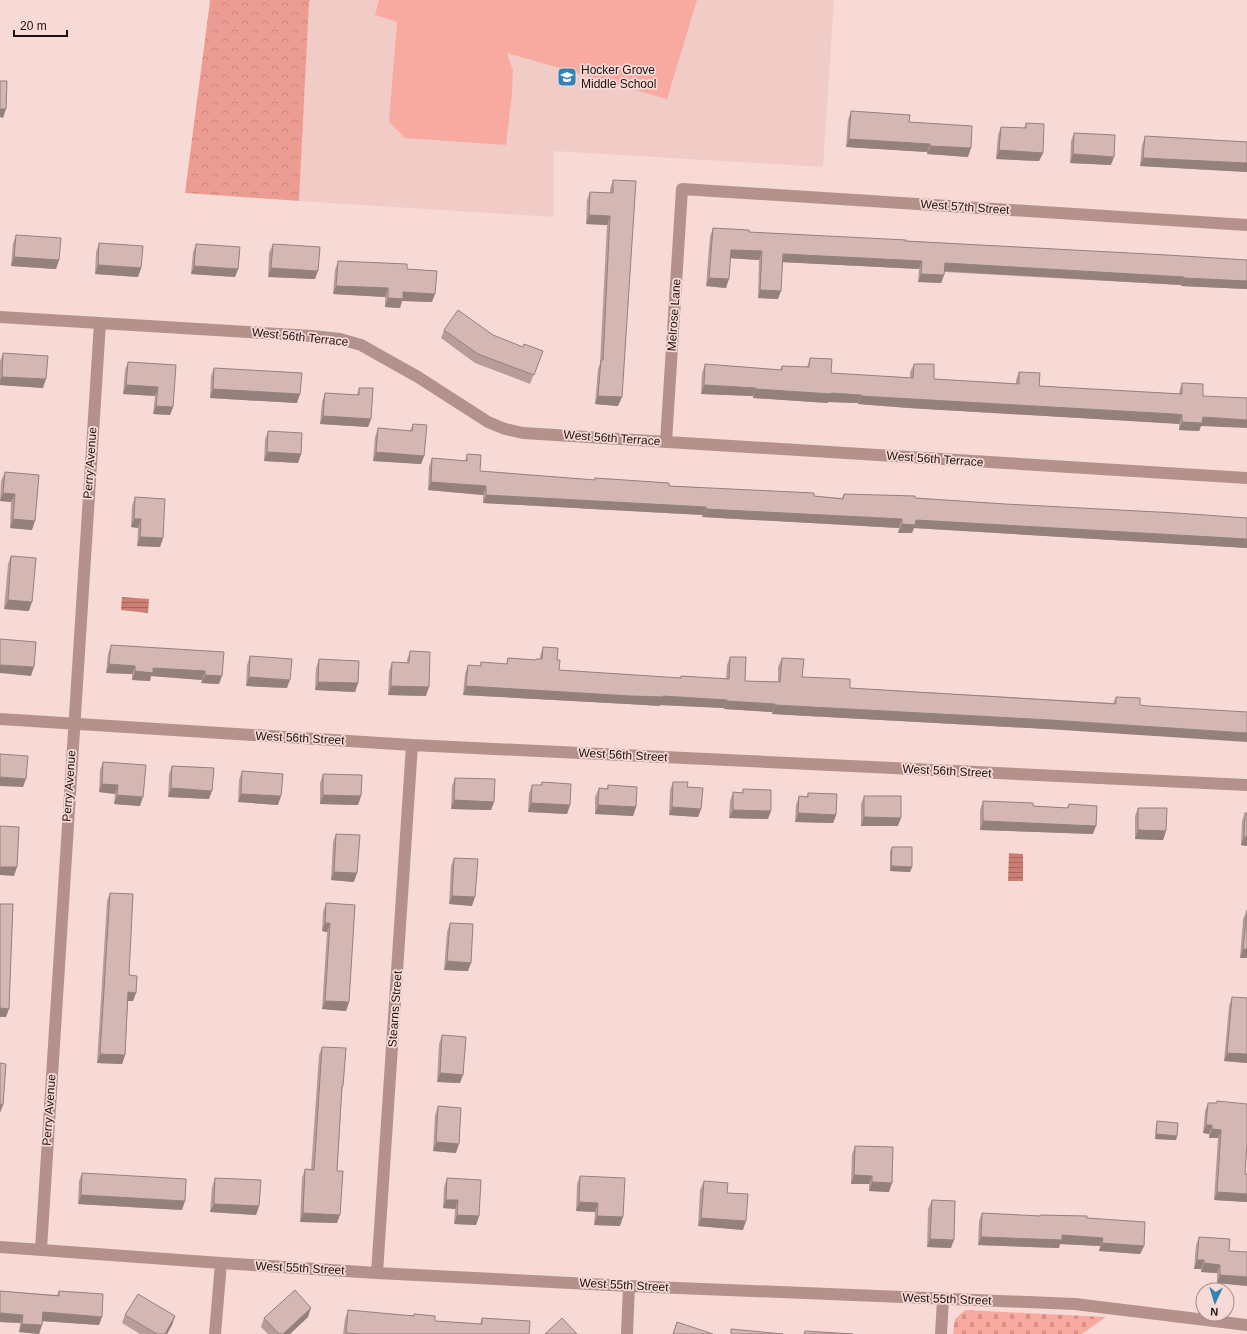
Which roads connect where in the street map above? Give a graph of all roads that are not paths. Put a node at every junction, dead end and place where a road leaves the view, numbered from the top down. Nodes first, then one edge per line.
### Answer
1 (682, 189) joint
2 (1247, 225) edge
3 (0, 317) edge
4 (100, 323) junction
5 (666, 442) junction
6 (1247, 478) edge
7 (0, 719) edge
8 (73, 724) junction
9 (412, 745) junction
10 (1247, 785) edge
11 (0, 1247) edge
12 (41, 1249) junction
13 (221, 1263) junction
14 (377, 1272) junction
15 (629, 1286) junction
16 (943, 1298) junction
17 (1247, 1325) edge
18 (215, 1334) edge
19 (627, 1334) edge
20 (941, 1334) edge

1 - 2 street, West 57th Street
1 - 5 street, Melrose Lane
3 - 4 street, West 56th Terrace
4 - 5 street, West 56th Terrace
4 - 8 street, Perry Avenue
5 - 6 street, West 56th Terrace
7 - 8 street, West 56th Street
8 - 9 street, West 56th Street
8 - 12 street, Perry Avenue
9 - 10 street, West 56th Street
9 - 14 street, Stearns Street
11 - 12 street, West 55th Street
12 - 13 street, West 55th Street
13 - 14 street, West 55th Street
13 - 18 street
14 - 15 street, West 55th Street
15 - 16 street, West 55th Street
15 - 19 street
16 - 17 street, West 55th Street
16 - 20 street

